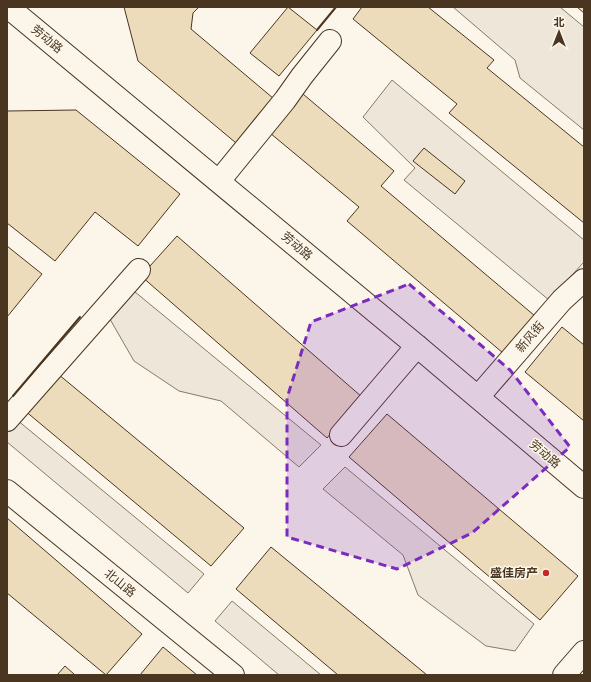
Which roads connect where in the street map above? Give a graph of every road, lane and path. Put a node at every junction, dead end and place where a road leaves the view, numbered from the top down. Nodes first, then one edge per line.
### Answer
1 (8, 7) edge
2 (330, 41) dead end
3 (219, 180) junction
4 (139, 270) dead end
5 (584, 280) edge
6 (417, 346) junction
7 (478, 398) junction
8 (7, 420) edge
9 (340, 436) dead end
10 (584, 487) edge
11 (7, 491) edge
12 (584, 652) edge
13 (233, 675) edge
14 (564, 675) edge

1 - 3 street, 劳动路
2 - 3 street
3 - 6 street, 劳动路
4 - 8 street
5 - 7 street, 新风街
6 - 7 street, 劳动路
6 - 9 street
7 - 10 street, 劳动路
11 - 13 street, 北山路
12 - 14 street

